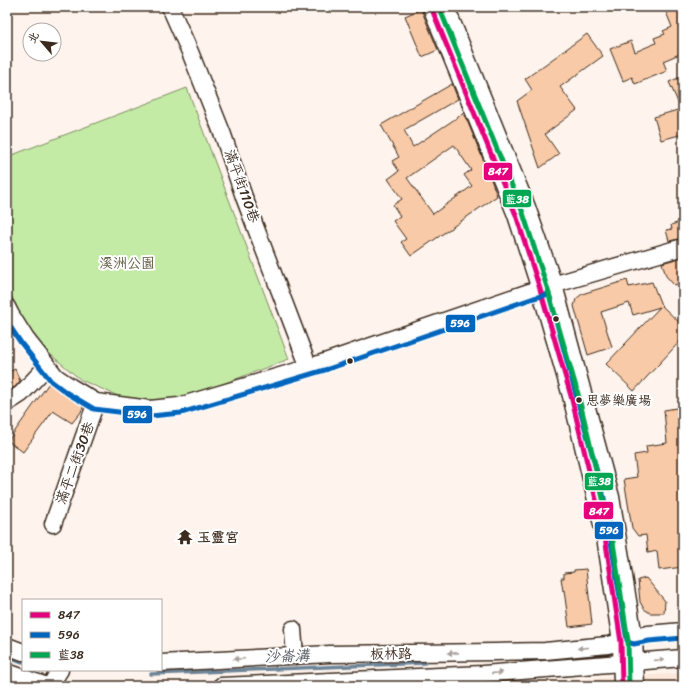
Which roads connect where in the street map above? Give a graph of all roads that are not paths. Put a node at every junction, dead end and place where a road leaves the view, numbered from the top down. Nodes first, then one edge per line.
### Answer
1 (170, 7) edge
2 (431, 7) edge
3 (446, 7) edge
4 (683, 247) edge
5 (547, 287) junction
6 (7, 307) edge
7 (47, 366) junction
8 (308, 368) junction
9 (96, 402) junction
10 (7, 403) edge
11 (53, 524) dead end
12 (293, 629) dead end
13 (683, 632) edge
14 (627, 639) junction
15 (7, 646) edge
16 (22, 652) edge
17 (295, 656) junction
18 (683, 658) edge
19 (628, 662) junction
20 (162, 663) edge
21 (59, 671) edge
22 (7, 672) edge
23 (47, 686) edge
24 (50, 686) edge
25 (221, 686) edge
26 (622, 686) edge
27 (636, 686) edge

1 - 8 street, 滿平街110巷
2 - 5 street
3 - 5 street
4 - 5 street
5 - 8 street
5 - 14 street
6 - 7 street
7 - 9 street
7 - 10 street
8 - 9 street
9 - 11 street, 滿平二街30巷
12 - 17 street
13 - 14 street, 板林路
14 -> 17 street, 板林路
14 - 19 street
15 - 16 street
17 -> 20 street, 板林路
19 -> 18 street, 板林路
25 -> 19 street, 板林路
19 - 26 street
19 - 27 street
21 - 24 street
22 - 23 street

